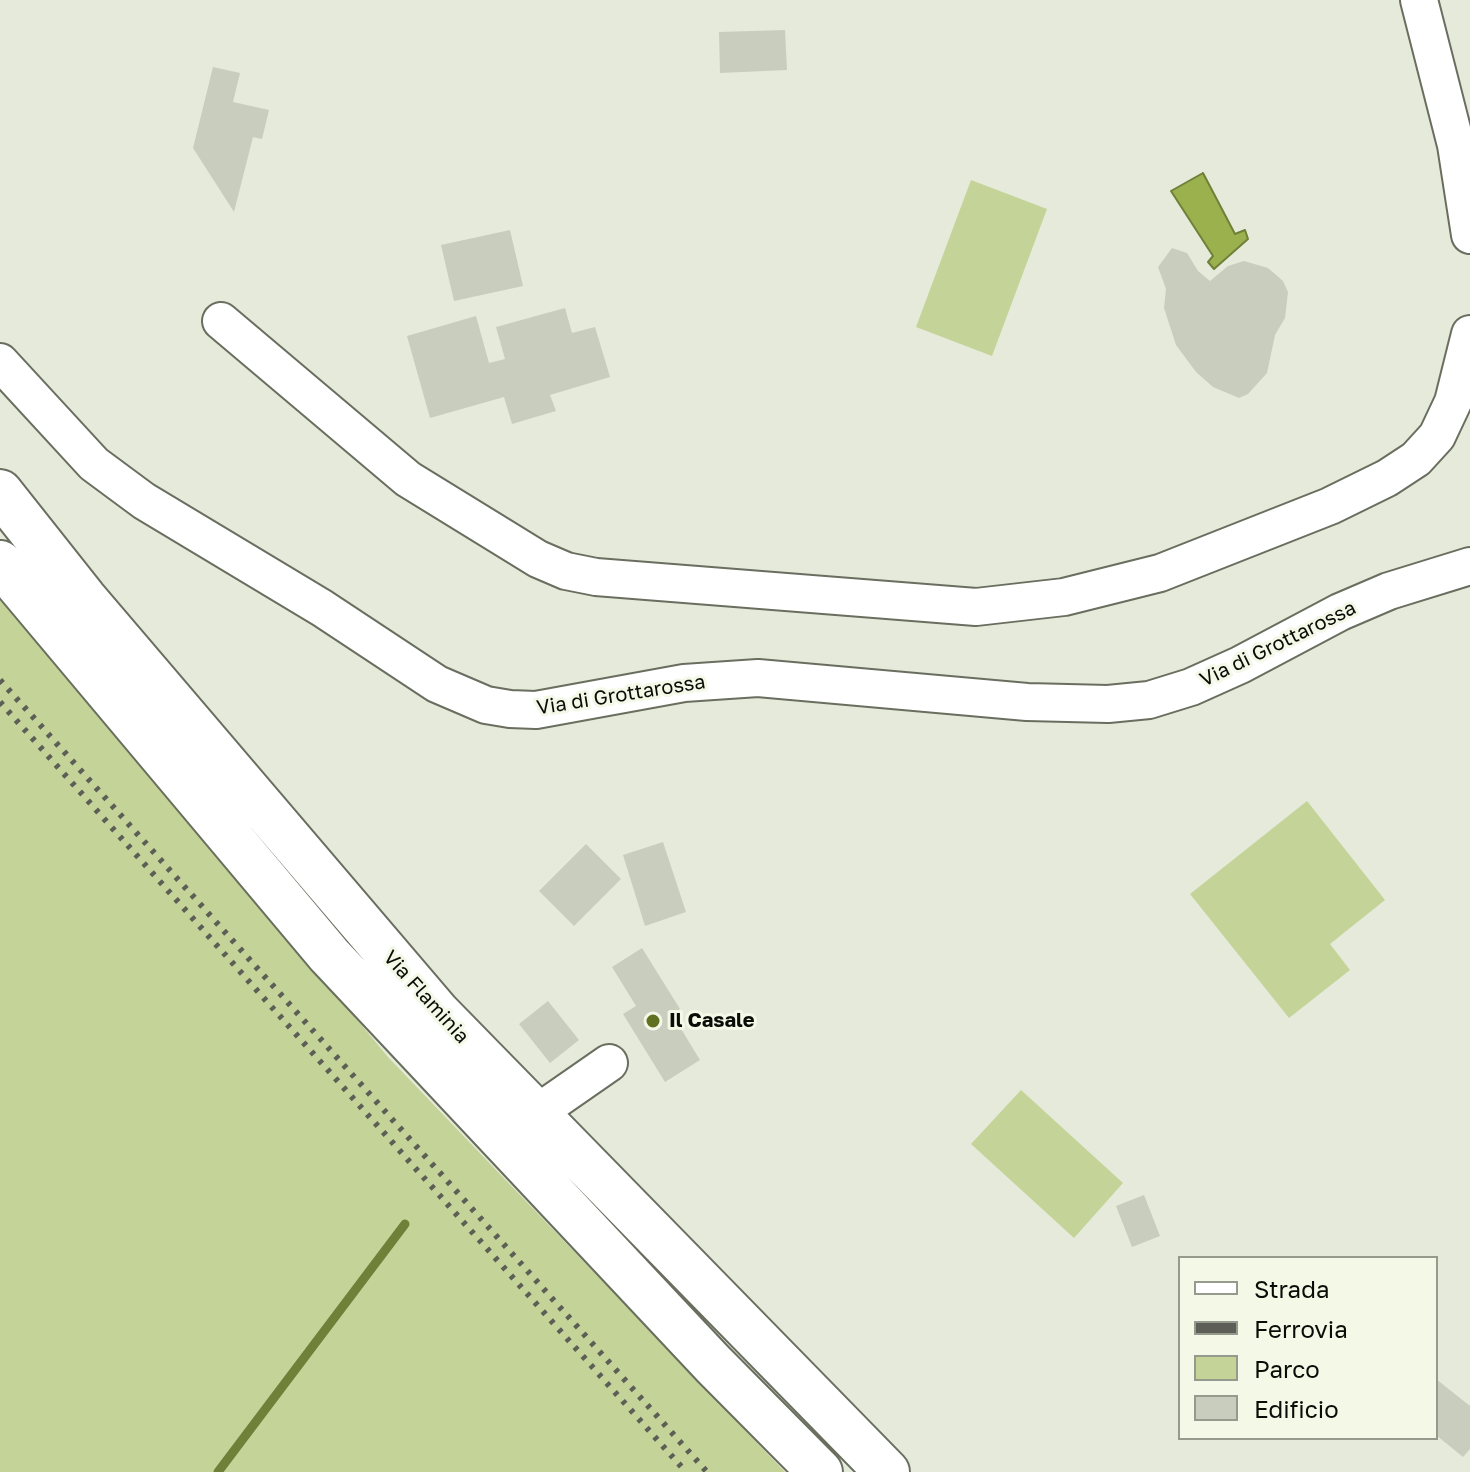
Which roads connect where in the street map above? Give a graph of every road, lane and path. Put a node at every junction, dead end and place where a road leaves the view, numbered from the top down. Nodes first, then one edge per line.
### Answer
1 (1419, 0) edge
2 (1470, 235) edge
3 (221, 321) dead end
4 (1469, 345) edge
5 (0, 362) edge
6 (1464, 419) edge
7 (0, 492) edge
8 (0, 563) edge
9 (1470, 566) edge
10 (609, 1063) dead end
11 (537, 1113) junction
12 (820, 1472) edge
13 (887, 1472) edge

1 - 2 street
3 - 6 street
4 - 6 street
5 - 9 street, Via di Grottarossa
7 - 11 highway, Via Flaminia
8 - 12 highway
10 - 11 street
11 - 13 highway, Via Flaminia

